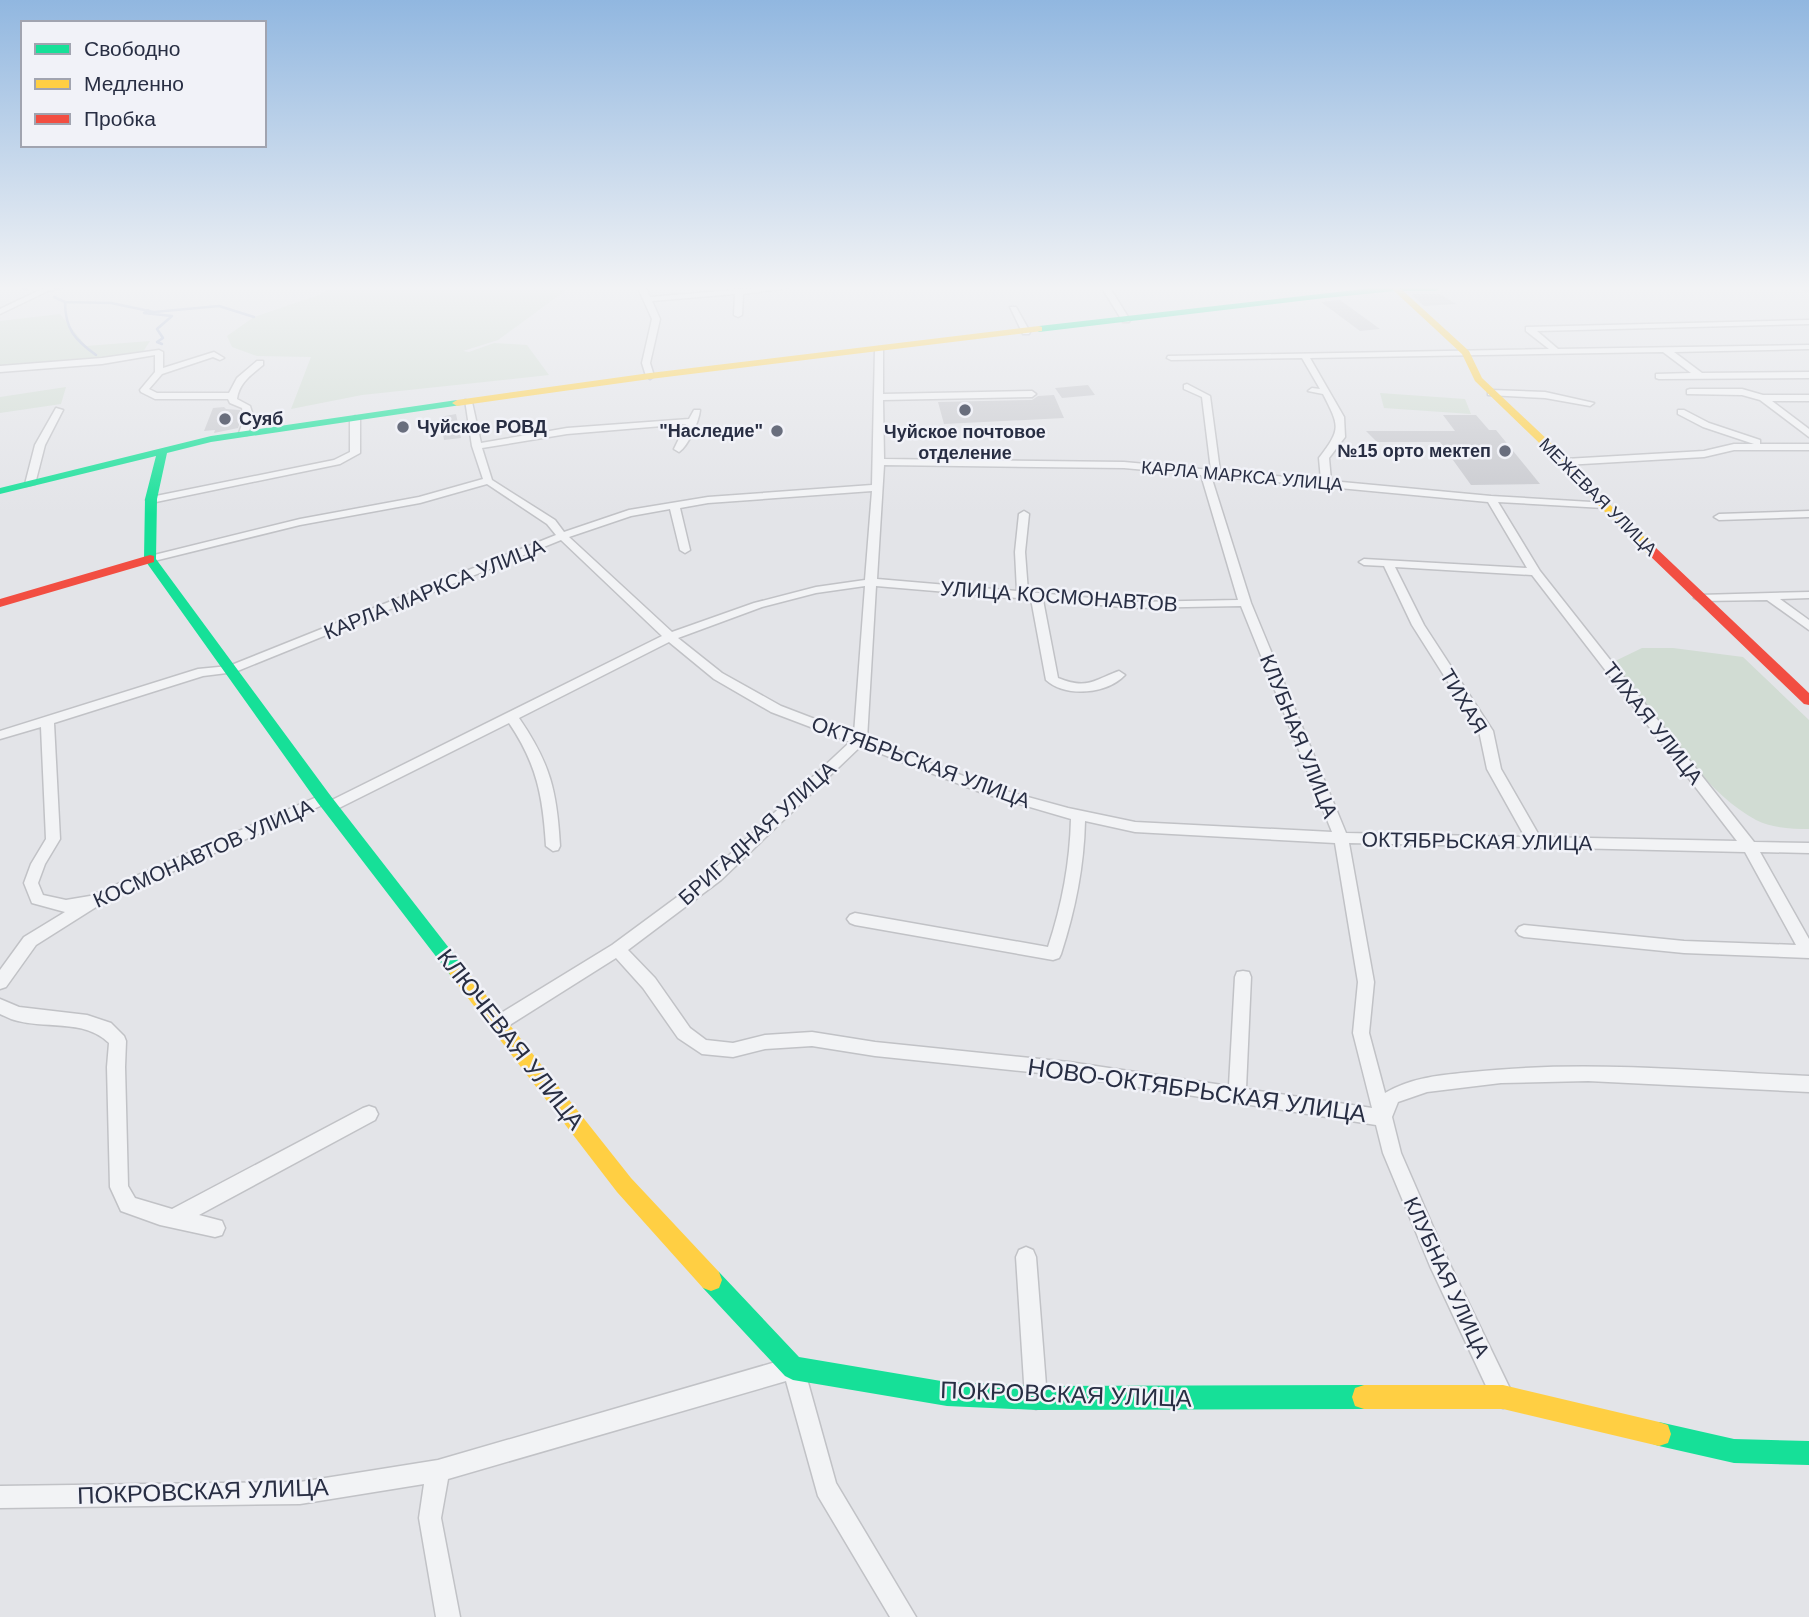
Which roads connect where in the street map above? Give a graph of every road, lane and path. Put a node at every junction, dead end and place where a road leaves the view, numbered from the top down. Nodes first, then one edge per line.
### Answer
1 (71, 363) edge
2 (159, 363) edge
3 (185, 363) edge
4 (260, 363) dead end
5 (646, 363) edge
6 (756, 363) edge
7 (878, 363) edge
8 (1309, 363) edge
9 (1471, 363) edge
10 (1684, 363) edge
11 (0, 369) edge
12 (159, 372) junction
13 (1699, 375) junction
14 (1809, 375) edge
15 (650, 376) junction
16 (1659, 376) dead end
17 (1187, 387) dead end
18 (1312, 391) dead end
19 (1690, 391) dead end
20 (1326, 392) junction
21 (1491, 393) junction
22 (1032, 394) dead end
23 (232, 396) junction
24 (879, 397) junction
25 (1763, 398) junction
26 (1809, 398) edge
27 (468, 402) junction
28 (1590, 403) dead end
29 (59, 411) dead end
30 (697, 412) dead end
31 (1681, 412) dead end
32 (355, 419) junction
33 (693, 423) junction
34 (244, 433) junction
35 (1809, 434) edge
36 (477, 446) junction
37 (1767, 446) junction
38 (1809, 447) edge
39 (679, 449) dead end
40 (162, 452) junction
41 (879, 462) junction
42 (1565, 462) junction
43 (1210, 473) junction
44 (488, 481) junction
45 (30, 484) junction
46 (1325, 484) junction
47 (878, 488) junction
48 (0, 491) edge
49 (1491, 499) junction
50 (151, 500) junction
51 (1604, 505) junction
52 (674, 506) junction
53 (1024, 514) dead end
54 (1809, 514) edge
55 (1719, 517) dead end
56 (562, 537) junction
57 (685, 550) dead end
58 (150, 559) junction
59 (1364, 562) dead end
60 (1388, 563) junction
61 (1535, 572) junction
62 (873, 582) junction
63 (1809, 595) edge
64 (1030, 596) junction
65 (1769, 596) junction
66 (1700, 598) junction
67 (0, 603) edge
68 (1245, 603) junction
69 (1809, 626) edge
70 (670, 637) junction
71 (231, 670) junction
72 (1119, 674) dead end
73 (1809, 701) edge
74 (512, 717) junction
75 (47, 721) junction
76 (0, 736) edge
77 (860, 740) junction
78 (328, 802) junction
79 (1078, 815) junction
80 (1340, 838) junction
81 (1535, 841) junction
82 (553, 846) dead end
83 (1749, 846) junction
84 (1809, 848) edge
85 (99, 898) junction
86 (855, 919) dead end
87 (1524, 931) dead end
88 (618, 949) junction
89 (1809, 952) edge
90 (1243, 977) dead end
91 (0, 982) edge
92 (0, 1006) edge
93 (499, 1023) junction
94 (1809, 1084) edge
95 (1237, 1095) junction
96 (369, 1114) dead end
97 (1382, 1118) junction
98 (173, 1219) junction
99 (215, 1228) dead end
100 (1026, 1257) dead end
101 (793, 1368) junction
102 (1503, 1397) junction
103 (1036, 1398) junction
104 (1809, 1453) edge
105 (438, 1471) junction
106 (0, 1497) edge
107 (448, 1617) edge
108 (904, 1617) edge

1 - 11 street
2 - 12 street
3 - 12 street
4 - 23 street
5 - 15 street
6 - 15 street
7 - 24 street
8 - 20 street
9 - 21 street, МЕЖЕВАЯ УЛИЦА
10 - 13 street
12 - 23 street
13 - 14 street
13 - 16 street
15 - 27 street
17 - 43 street, КЛУБНАЯ УЛИЦА
18 - 20 street
19 - 25 street
20 - 46 street
21 - 28 street
21 - 42 street, МЕЖЕВАЯ УЛИЦА
22 - 24 street
23 - 34 street
24 - 41 street
25 - 26 street
25 - 35 street
27 - 32 street
27 - 36 street
29 - 45 street
30 - 33 street
31 - 37 street
32 - 34 street
32 - 50 street
33 - 36 street
33 - 39 street
34 - 40 street
36 - 44 street
37 - 38 street
37 - 42 street
40 - 45 street
40 - 50 street
41 - 43 street, КАРЛА МАРКСА УЛИЦА
41 - 47 street
42 - 51 street, МЕЖЕВАЯ УЛИЦА
43 - 46 street, КАРЛА МАРКСА УЛИЦА
43 - 68 street, КЛУБНАЯ УЛИЦА
44 - 56 street, ОКТЯБРЬСКАЯ УЛИЦА
44 - 58 street
45 - 48 street
46 - 49 street, КАРЛА МАРКСА УЛИЦА
47 - 52 street, КАРЛА МАРКСА УЛИЦА
47 - 62 street
49 - 51 street, КАРЛА МАРКСА УЛИЦА
49 - 61 street, ТИХАЯ УЛИЦА
50 - 58 street
51 - 66 street, МЕЖЕВАЯ УЛИЦА
52 - 56 street, КАРЛА МАРКСА УЛИЦА
52 - 57 street
53 - 64 street
54 - 55 street
56 - 70 street, ОКТЯБРЬСКАЯ УЛИЦА
56 - 71 street, КАРЛА МАРКСА УЛИЦА
58 - 67 street
58 - 71 street, КЛЮЧЕВАЯ УЛИЦА
59 - 60 street
60 - 61 street
60 - 81 street, ТИХАЯ
61 - 83 street, ТИХАЯ УЛИЦА
62 - 64 street, УЛИЦА КОСМОНАВТОВ
62 - 70 street, КОСМОНАВТОВ УЛИЦА
62 - 77 street
63 - 65 street
64 - 68 street, УЛИЦА КОСМОНАВТОВ
64 - 72 street
65 - 66 street
65 - 69 street
66 - 73 street, МЕЖЕВАЯ УЛИЦА
68 - 80 street, КЛУБНАЯ УЛИЦА
70 - 74 street, КОСМОНАВТОВ УЛИЦА
70 - 77 street, ОКТЯБРЬСКАЯ УЛИЦА
71 - 75 street, КАРЛА МАРКСА УЛИЦА
71 - 78 street, КЛЮЧЕВАЯ УЛИЦА
74 - 78 street, КОСМОНАВТОВ УЛИЦА
74 - 82 street
75 - 76 street, КАРЛА МАРКСА УЛИЦА
75 - 85 street
77 - 79 street, ОКТЯБРЬСКАЯ УЛИЦА
77 - 88 street, БРИГАДНАЯ УЛИЦА
78 - 85 street, КОСМОНАВТОВ УЛИЦА
78 - 93 street, КЛЮЧЕВАЯ УЛИЦА
79 - 80 street, ОКТЯБРЬСКАЯ УЛИЦА
79 - 86 street
80 - 81 street, ОКТЯБРЬСКАЯ УЛИЦА
80 - 97 street, КЛУБНАЯ УЛИЦА
81 - 83 street, ОКТЯБРЬСКАЯ УЛИЦА
83 - 84 street, ОКТЯБРЬСКАЯ УЛИЦА
83 - 89 street, ТИХАЯ УЛИЦА
85 - 91 street, КОСМОНАВТОВ УЛИЦА
87 - 89 street
88 - 93 street, БРИГАДНАЯ УЛИЦА
88 - 95 street, НОВО-ОКТЯБРЬСКАЯ УЛИЦА
90 - 95 street
92 - 98 street
93 - 101 street, КЛЮЧЕВАЯ УЛИЦА
94 - 97 street, НОВО-ОКТЯБРЬСКАЯ УЛИЦА
95 - 97 street, НОВО-ОКТЯБРЬСКАЯ УЛИЦА
96 - 98 street
97 - 102 street, КЛУБНАЯ УЛИЦА
98 - 99 street
100 - 103 street
101 - 103 street, ПОКРОВСКАЯ УЛИЦА
101 - 105 street, ПОКРОВСКАЯ УЛИЦА
101 - 108 street, КЛЮЧЕВАЯ УЛИЦА
102 - 103 street, ПОКРОВСКАЯ УЛИЦА
102 - 104 street, ПОКРОВСКАЯ УЛИЦА
105 - 106 street, ПОКРОВСКАЯ УЛИЦА
105 - 107 street

